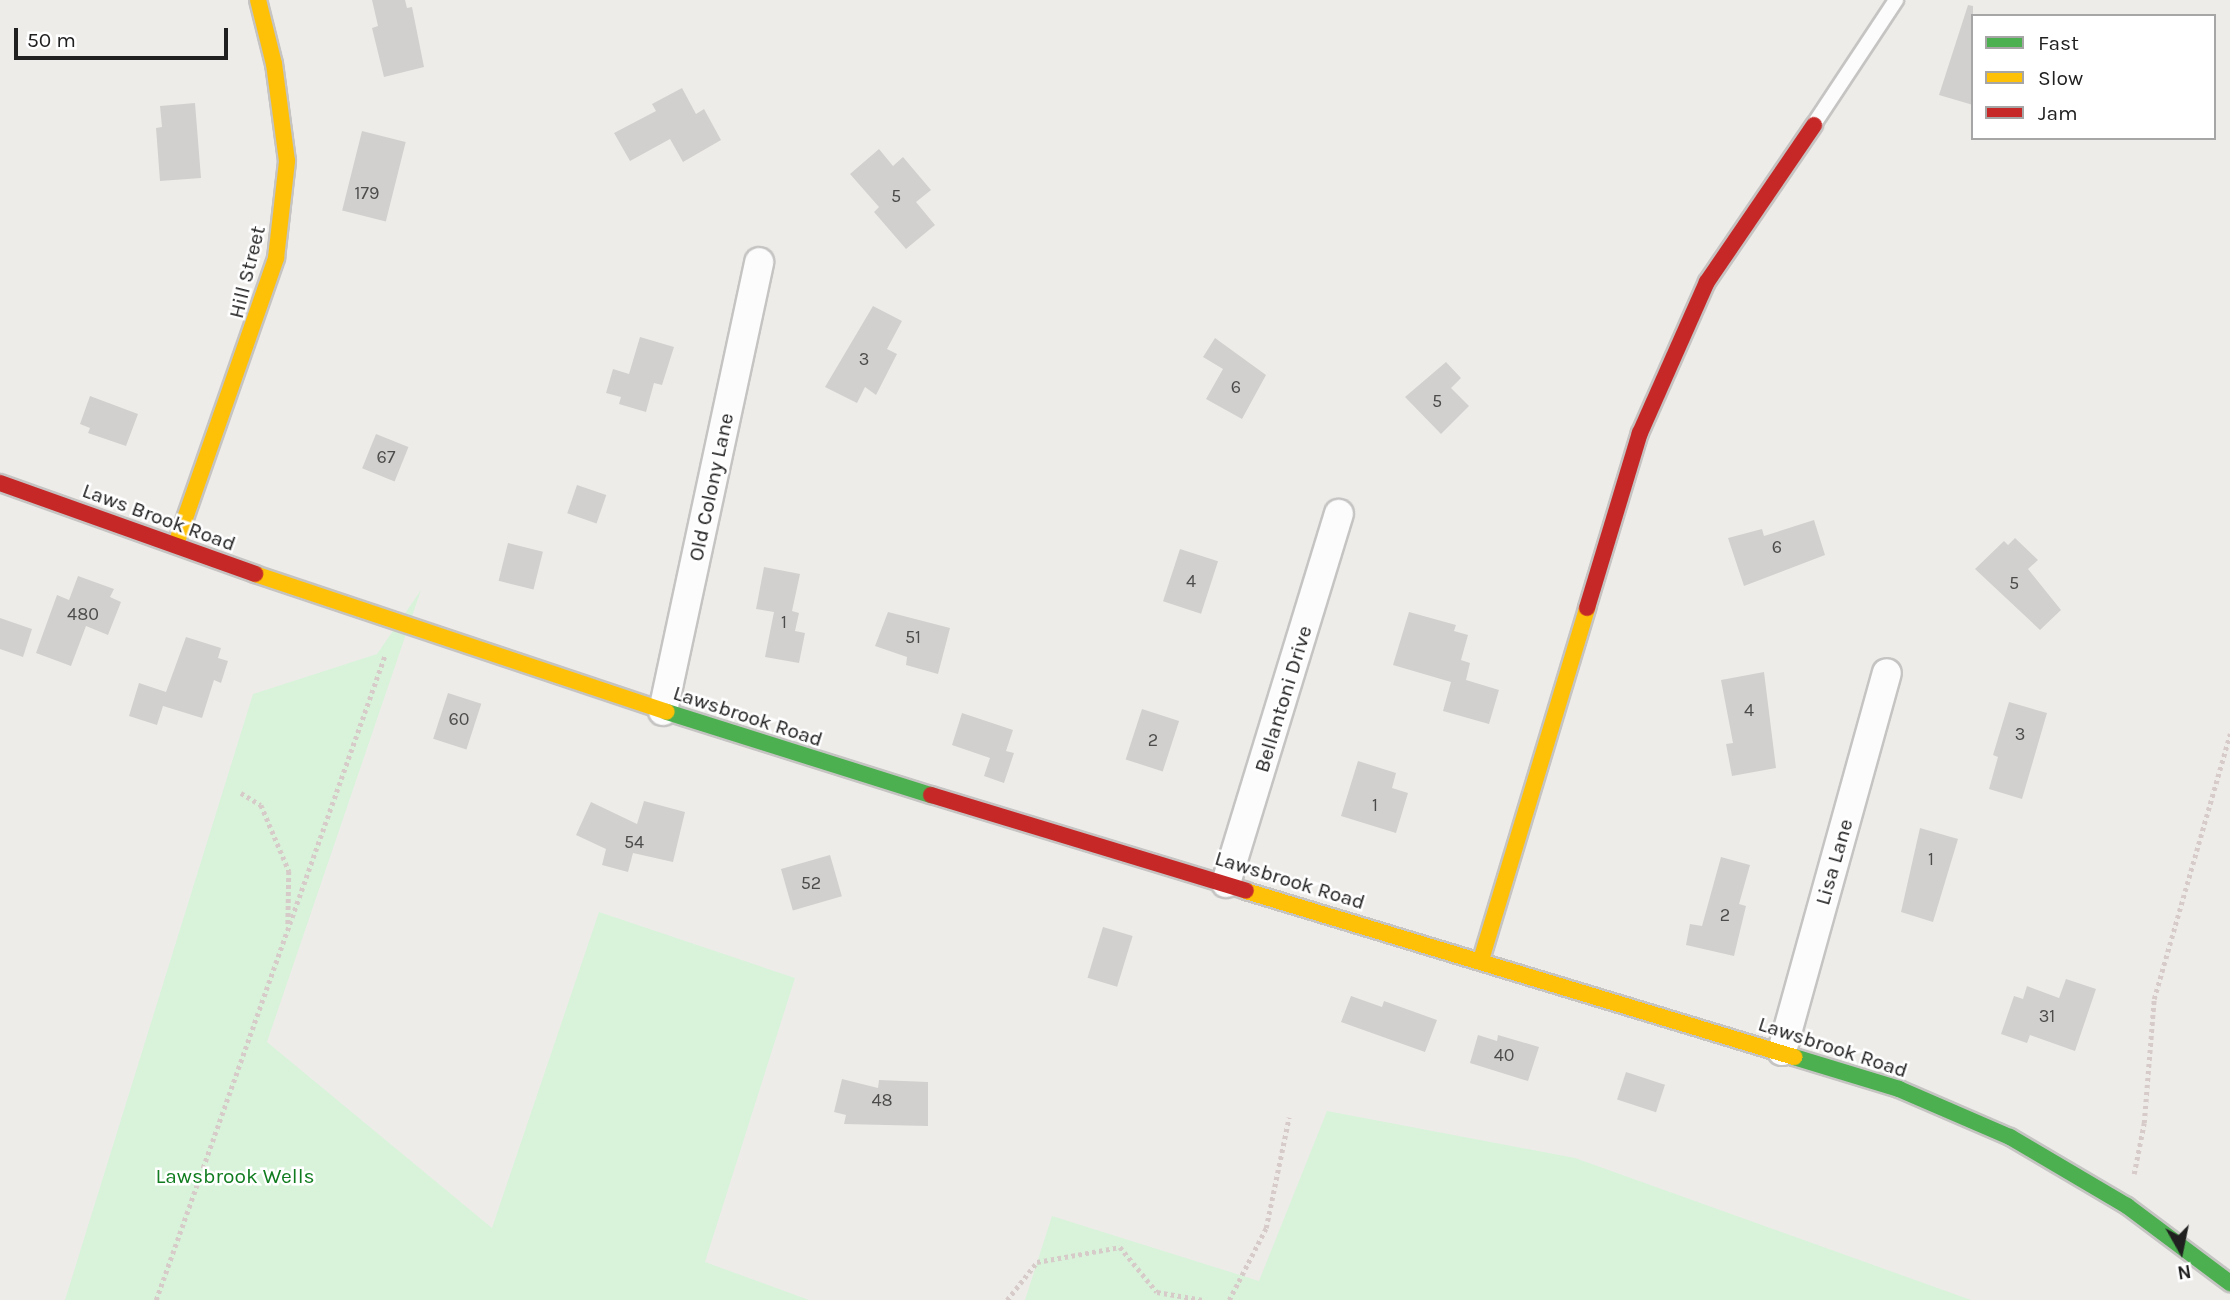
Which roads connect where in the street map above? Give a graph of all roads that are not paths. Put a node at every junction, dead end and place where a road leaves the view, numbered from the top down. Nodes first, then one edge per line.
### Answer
1 (258, 0) edge
2 (1896, 0) edge
3 (1814, 125) joint
4 (759, 262) dead end
5 (0, 483) edge
6 (1339, 514) dead end
7 (176, 544) junction
8 (303, 591) joint
9 (1887, 673) dead end
10 (663, 711) junction
11 (1226, 883) junction
12 (1481, 960) junction
13 (1782, 1051) junction
14 (2230, 1283) edge

1 - 7 street, Hill Street
2 - 3 lane
3 - 12 street
4 - 10 street, Old Colony Lane
5 - 7 street, Laws Brook Road
6 - 11 street, Bellantoni Drive
7 - 8 street, Laws Brook Road
8 - 10 street, Lawsbrook Road
9 - 13 street, Lisa Lane
10 - 11 street, Lawsbrook Road
11 - 12 street, Lawsbrook Road
12 - 13 street, Lawsbrook Road
13 - 14 street, Lawsbrook Road

